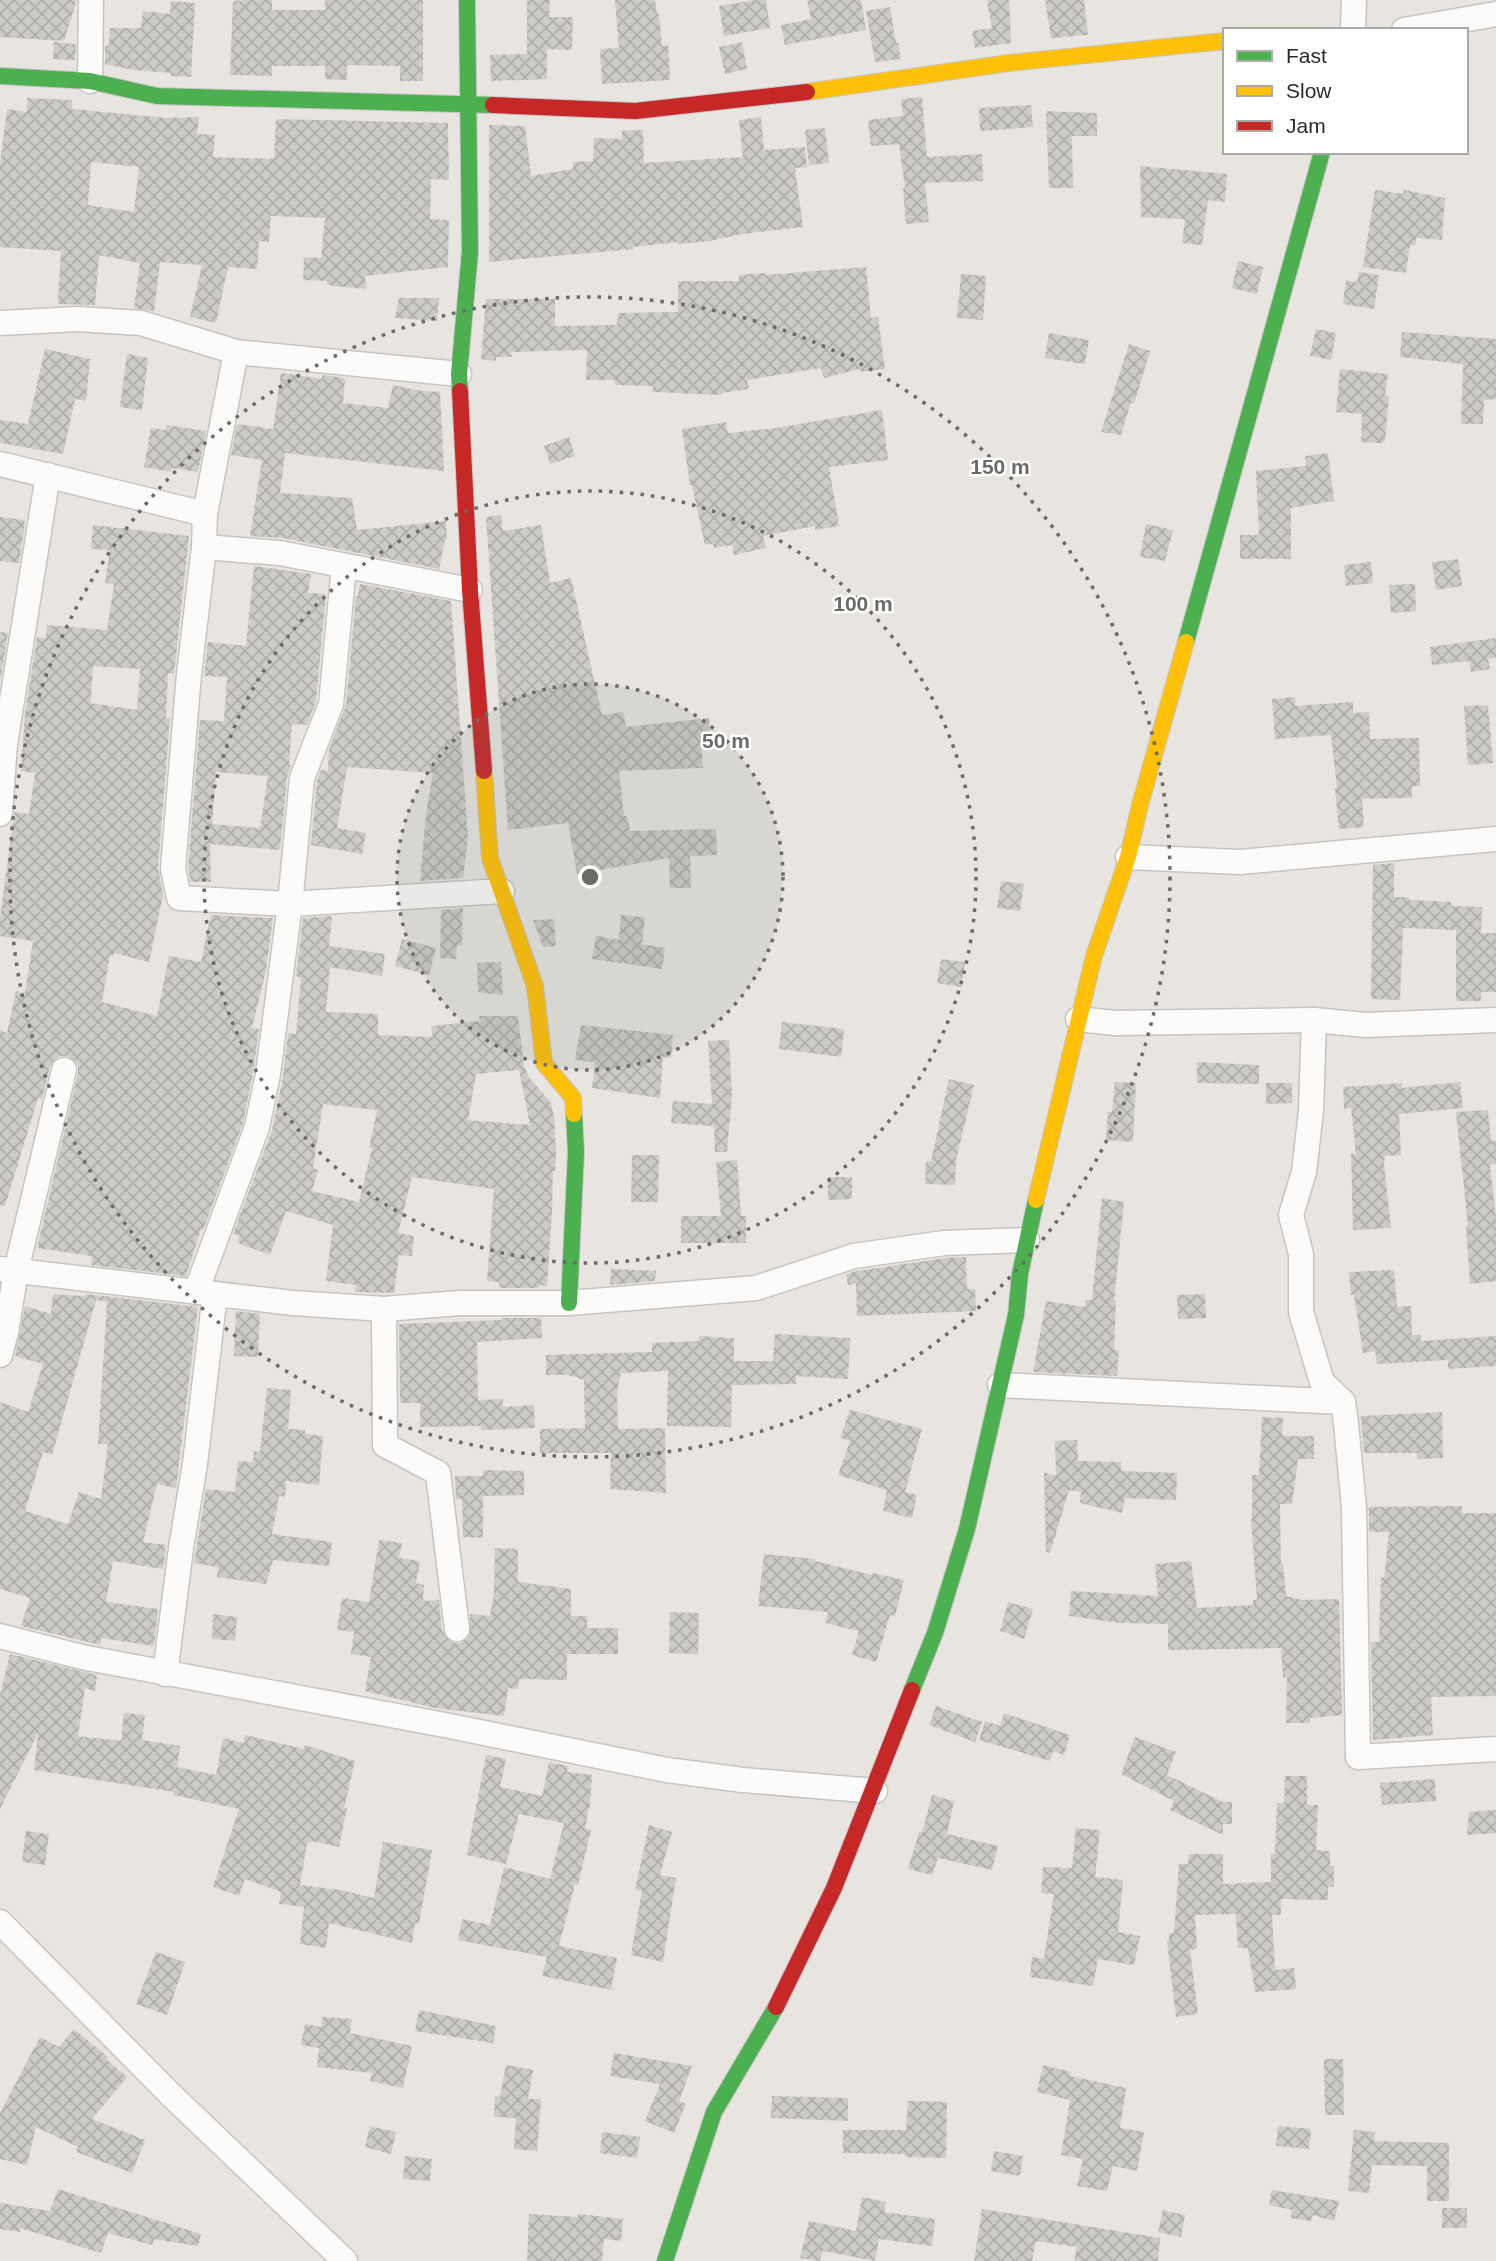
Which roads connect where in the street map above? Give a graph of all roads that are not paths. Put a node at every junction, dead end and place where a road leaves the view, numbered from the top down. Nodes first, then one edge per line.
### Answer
1 (91, 0) edge
2 (467, 0) edge
3 (1354, 0) edge
4 (1496, 15) edge
5 (1353, 28) edge
6 (1416, 28) edge
7 (1223, 41) edge
8 (0, 76) edge
9 (90, 81) junction
10 (467, 103) junction
11 (1321, 154) edge
12 (0, 323) edge
13 (236, 352) junction
14 (459, 374) junction
15 (0, 464) edge
16 (48, 475) junction
17 (205, 514) junction
18 (204, 547) junction
19 (344, 566) junction
20 (470, 590) junction
21 (0, 814) edge
22 (1496, 839) edge
23 (1128, 857) junction
24 (502, 891) junction
25 (290, 904) junction
26 (1078, 1019) junction
27 (1314, 1020) junction
28 (1496, 1020) edge
29 (64, 1070) dead end
30 (1027, 1240) junction
31 (8, 1270) edge
32 (205, 1293) junction
33 (569, 1303) junction
34 (384, 1309) junction
35 (0, 1355) edge
36 (1000, 1385) junction
37 (1343, 1402) junction
38 (457, 1629) dead end
39 (0, 1636) edge
40 (165, 1674) junction
41 (1496, 1749) edge
42 (875, 1791) junction
43 (0, 1922) edge
44 (345, 2261) edge
45 (665, 2261) edge

1 - 9 street
2 - 10 street
3 - 5 street
4 - 6 street
7 - 10 street
8 - 9 street
9 - 10 street
10 - 14 street
11 - 23 street
12 - 13 street
13 - 14 street
13 - 17 street
14 - 20 street
15 - 16 street
16 - 17 street
16 - 21 street
17 - 18 street
18 - 19 street
18 - 25 street
19 - 20 street
19 - 25 street
20 - 24 street
22 - 23 street
23 - 26 street
24 - 25 street
24 - 33 street
25 - 32 street
26 - 27 street
26 - 30 street
27 - 28 street
27 - 37 street
29 - 31 street
30 - 33 street
30 - 36 street
31 - 32 street
31 - 35 street
32 - 34 street
32 - 40 street
33 - 34 street
34 - 38 street
36 - 37 street
36 - 42 street
37 - 41 street
39 - 40 street
40 - 42 street
42 - 45 street
43 - 44 street

